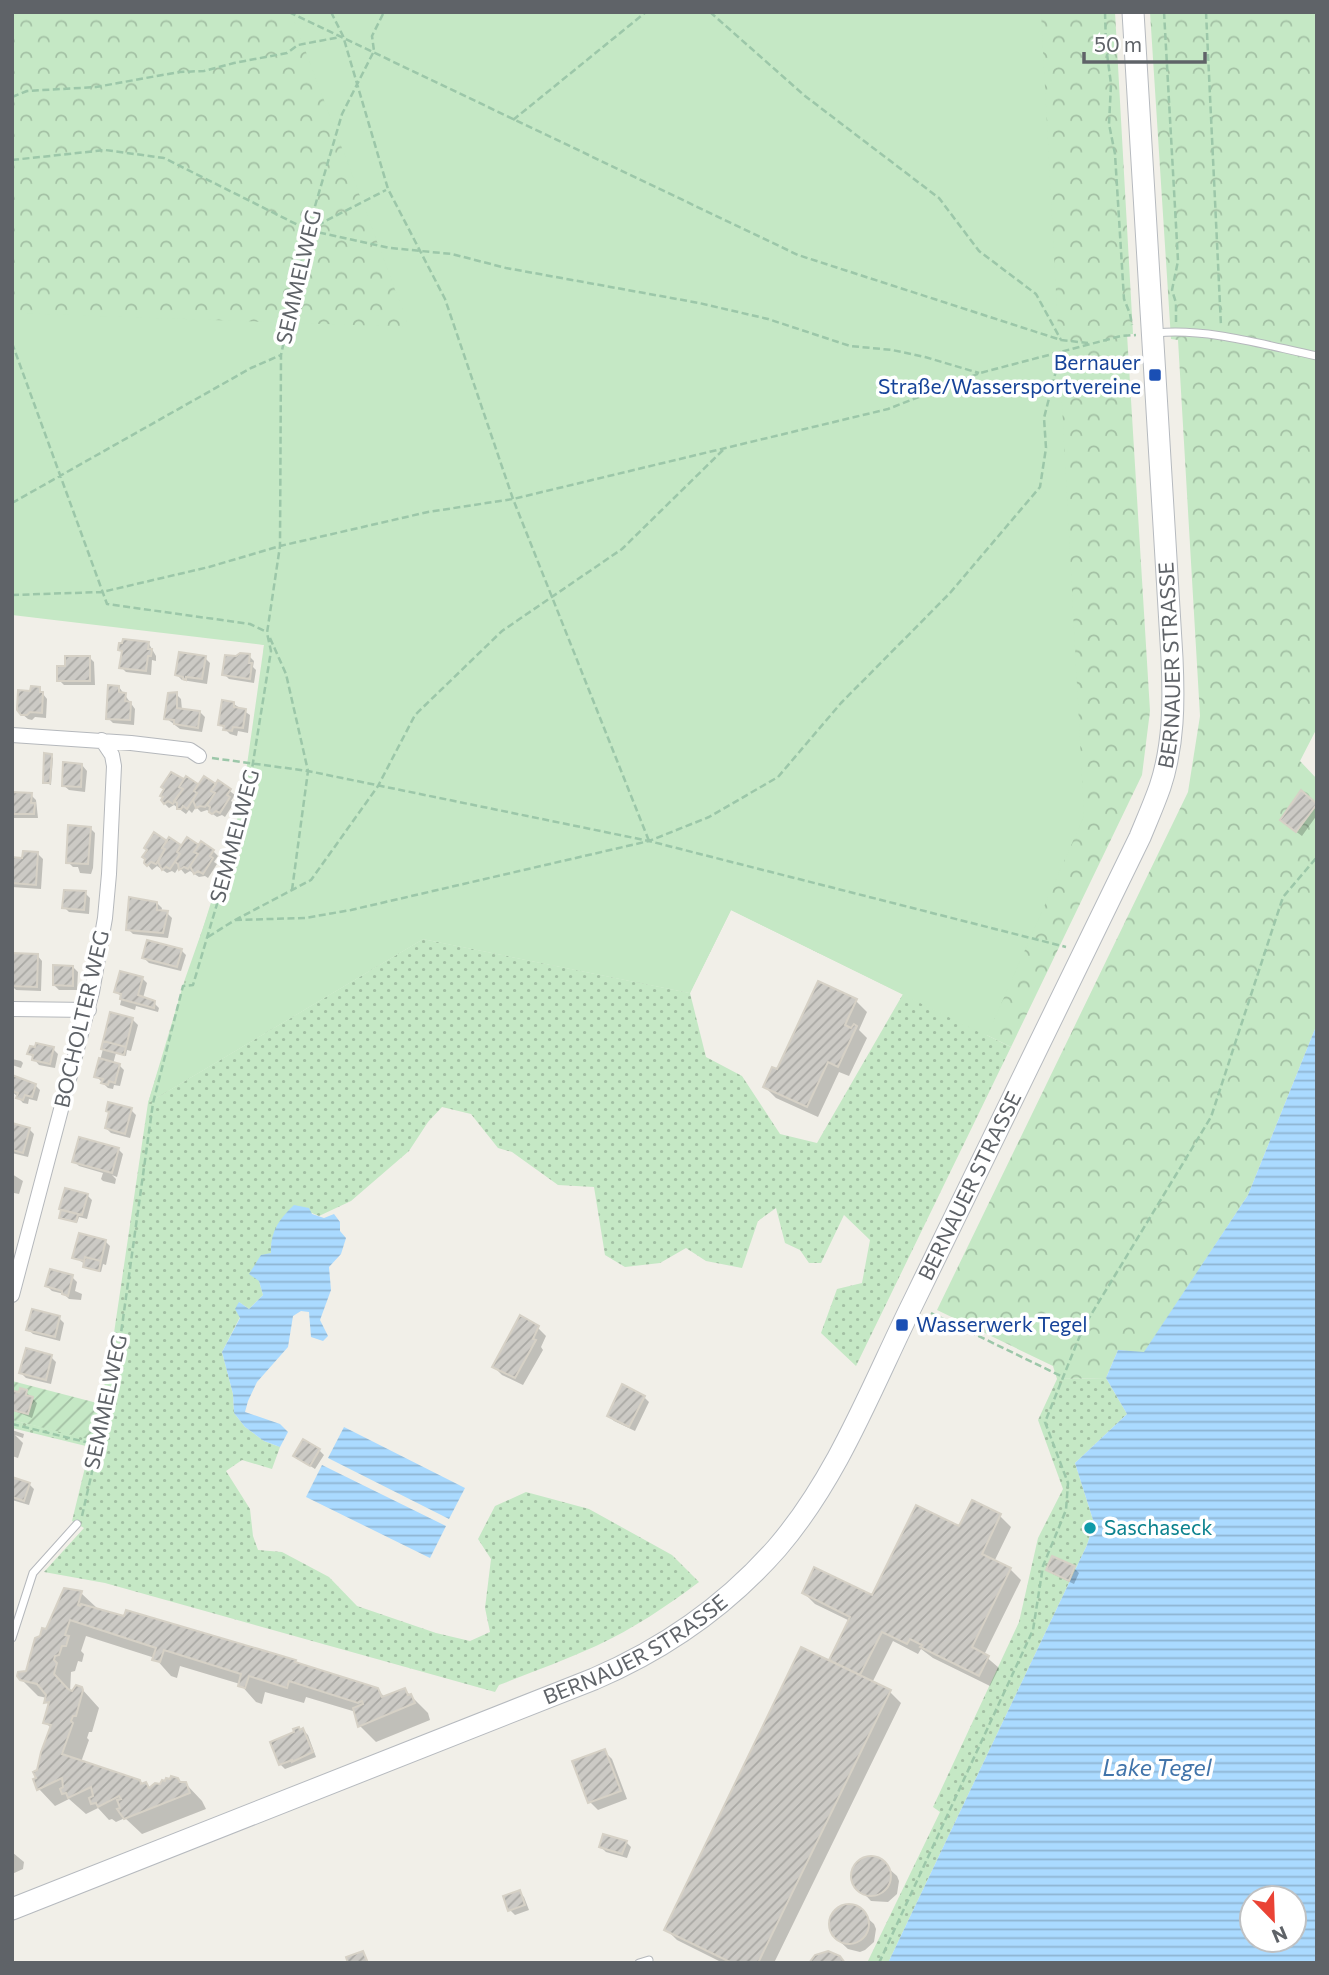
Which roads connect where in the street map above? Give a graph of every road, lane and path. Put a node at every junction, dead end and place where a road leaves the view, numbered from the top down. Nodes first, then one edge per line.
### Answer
1 (289, 12) edge
2 (331, 12) edge
3 (384, 12) edge
4 (646, 12) edge
5 (710, 12) edge
6 (1105, 12) edge
7 (1133, 12) edge
8 (1164, 12) edge
9 (1206, 12) edge
10 (343, 36) junction
11 (374, 51) junction
12 (357, 85) junction
13 (12, 97) edge
14 (513, 120) junction
15 (12, 160) edge
16 (388, 189) junction
17 (308, 230) junction
18 (420, 251) junction
19 (1131, 322) junction
20 (1149, 333) junction
21 (1221, 336) junction
22 (1061, 340) junction
23 (12, 343) edge
24 (1091, 344) junction
25 (1060, 354) junction
26 (281, 355) junction
27 (1317, 356) edge
28 (980, 373) junction
29 (724, 448) junction
30 (59, 477) junction
31 (513, 499) junction
32 (12, 503) edge
33 (280, 546) junction
34 (102, 592) junction
35 (12, 594) edge
36 (553, 597) junction
37 (267, 633) junction
38 (12, 735) edge
39 (102, 740) junction
40 (199, 756) joint
41 (254, 765) junction
42 (308, 771) junction
43 (378, 786) junction
44 (649, 841) junction
45 (1317, 857) edge
46 (292, 890) junction
47 (235, 920) junction
48 (208, 937) junction
49 (1066, 947) dead end
50 (12, 1009) edge
51 (89, 1010) junction
52 (12, 1295) edge
53 (931, 1313) dead end
54 (1063, 1377) junction
55 (12, 1424) edge
56 (98, 1445) junction
57 (77, 1524) joint
58 (12, 1638) edge
59 (12, 1909) edge
60 (649, 1959) dead end
61 (639, 1963) edge
62 (879, 1963) edge

1 - 10 path
2 - 10 path
3 - 11 path, SEMMELWEG
4 - 14 path
5 - 22 path
6 - 19 path
7 - 20 main road, BERNAUER STRASSE
8 - 20 path
9 - 21 path
10 - 11 path
10 - 12 path
10 - 13 path
11 - 12 path, SEMMELWEG
11 - 14 path
12 - 16 path
12 - 17 path, SEMMELWEG
14 - 22 path
15 - 17 path
16 - 17 path
16 - 18 path
17 - 18 path
17 - 26 path, SEMMELWEG
18 - 28 path
18 - 31 path
19 - 20 path
19 - 20 path
20 - 21 lane
20 - 24 path
20 - 59 main road, BERNAUER STRASSE
21 - 27 lane
22 - 24 path
23 - 30 path
24 - 25 path
25 - 28 path
25 - 44 path
26 - 30 path
26 - 33 path, SEMMELWEG
28 - 29 path
29 - 31 path
29 - 36 path
30 - 32 path
30 - 34 path
31 - 33 path
31 - 36 path
33 - 34 path
33 - 37 path, SEMMELWEG
34 - 35 path
34 - 37 path
36 - 43 path
36 - 44 path
37 - 41 path, SEMMELWEG
37 - 42 path
38 - 39 street
39 - 40 street
39 - 51 street, BOCHOLTER WEG
40 - 41 path
41 - 42 path
41 - 48 path, SEMMELWEG
42 - 43 path
42 - 46 path
43 - 44 path
43 - 46 path
44 - 47 path
44 - 49 path
45 - 54 path
46 - 47 path
47 - 48 path
48 - 56 path, SEMMELWEG
50 - 51 street
51 - 52 street, BOCHOLTER WEG
53 - 54 path
54 - 62 path
55 - 56 path
56 - 57 path, SEMMELWEG
57 - 58 lane
60 - 61 lane

